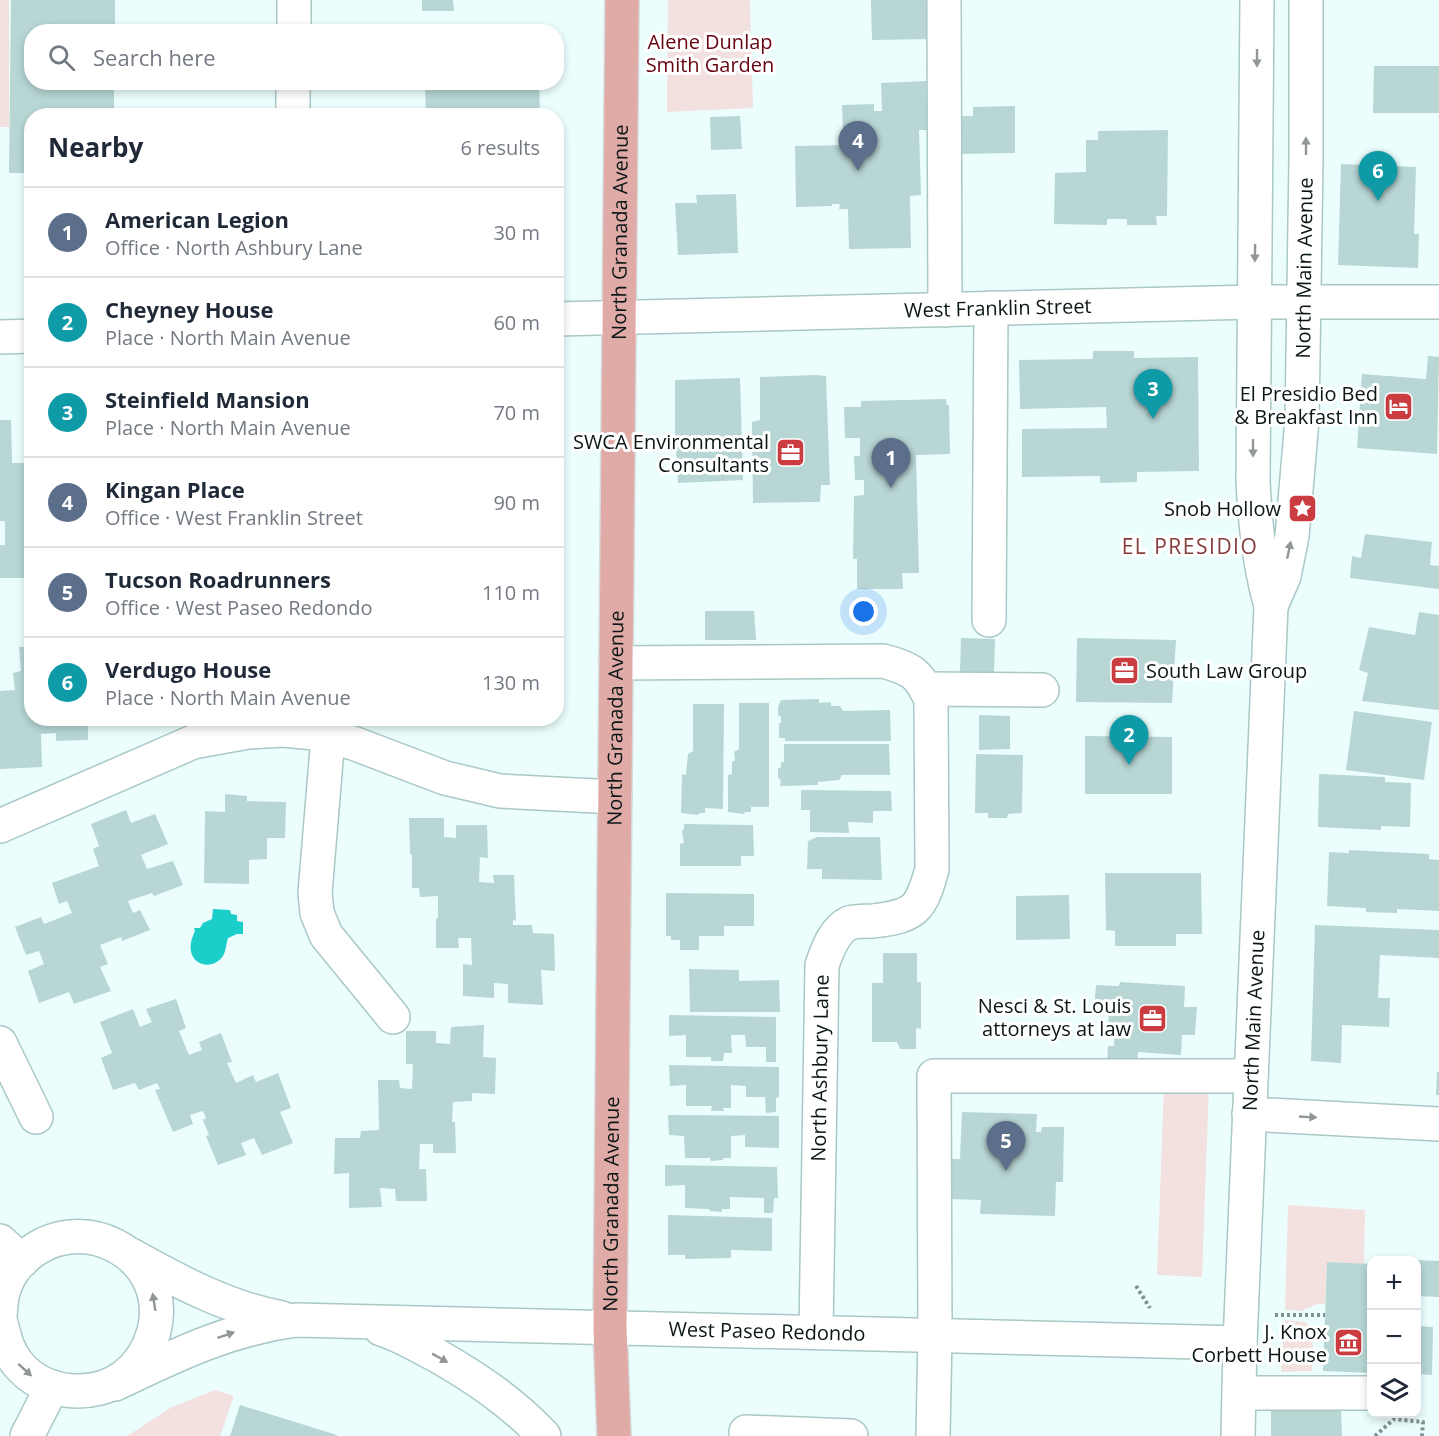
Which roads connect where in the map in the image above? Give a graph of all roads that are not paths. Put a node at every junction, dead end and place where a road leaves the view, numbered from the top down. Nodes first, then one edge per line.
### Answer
1 (294, 0) edge
2 (622, 0) edge
3 (944, 0) edge
4 (1257, 0) edge
5 (1305, 0) edge
6 (294, 24) edge
7 (293, 90) edge
8 (293, 108) edge
9 (1254, 302) junction
10 (1304, 302) junction
11 (1439, 302) edge
12 (991, 308) junction
13 (945, 310) junction
14 (618, 318) junction
15 (564, 320) edge
16 (24, 336) edge
17 (0, 337) edge
18 (1271, 606) junction
19 (989, 620) dead end
20 (616, 663) junction
21 (926, 689) junction
22 (1042, 690) dead end
23 (328, 737) junction
24 (615, 797) junction
25 (0, 826) edge
26 (393, 1017) dead end
27 (0, 1043) edge
28 (1251, 1076) junction
29 (1249, 1114) junction
30 (36, 1117) dead end
31 (1439, 1124) edge
32 (11, 1251) edge
33 (127, 1253) junction
34 (296, 1320) junction
35 (348, 1322) junction
36 (1, 1325) edge
37 (610, 1329) junction
38 (816, 1332) junction
39 (935, 1335) junction
40 (1240, 1343) junction
41 (115, 1384) junction
42 (52, 1387) junction
43 (1239, 1393) junction
44 (1367, 1393) edge
45 (27, 1436) edge
46 (544, 1436) edge
47 (614, 1436) edge
48 (749, 1436) edge
49 (851, 1436) edge
50 (933, 1436) edge
51 (1238, 1436) edge

1 - 6 street
2 - 14 main road, North Granada Avenue
3 - 13 street
4 -> 9 street, North Main Avenue
10 -> 5 street, North Main Avenue
7 - 8 street
9 - 10 street, West Franklin Street
9 - 12 street, West Franklin Street
9 -> 18 street, North Main Avenue
10 - 11 street, West Franklin Street
18 -> 10 street, North Main Avenue
12 - 13 street, West Franklin Street
12 - 19 street
13 - 14 street, West Franklin Street
14 - 15 street, West Franklin Street
14 - 20 main road, North Granada Avenue
16 - 17 street
18 - 28 street, North Main Avenue
20 - 21 street
20 - 24 main road, North Granada Avenue
21 - 22 street
21 - 38 street, North Ashbury Lane
23 - 24 street
23 - 25 street
23 - 26 street
24 - 37 main road, North Granada Avenue
27 - 30 street
28 - 29 street, North Main Avenue
28 - 39 street
29 -> 31 street
29 - 40 street, North Main Avenue
32 - 33 street
32 - 36 street
33 - 34 street
41 -> 33 street
34 - 35 street, West Paseo Redondo
41 -> 34 street
35 - 37 street, West Paseo Redondo
35 -> 46 street
36 -> 42 street
37 - 38 street, West Paseo Redondo
37 - 47 main road, North Granada Avenue
38 - 39 street, West Paseo Redondo
39 - 40 street, West Paseo Redondo
39 - 50 street
40 - 43 street, North Main Avenue
41 - 42 street
42 - 45 street
43 - 44 street
43 - 51 street, North Main Avenue
48 - 49 street

